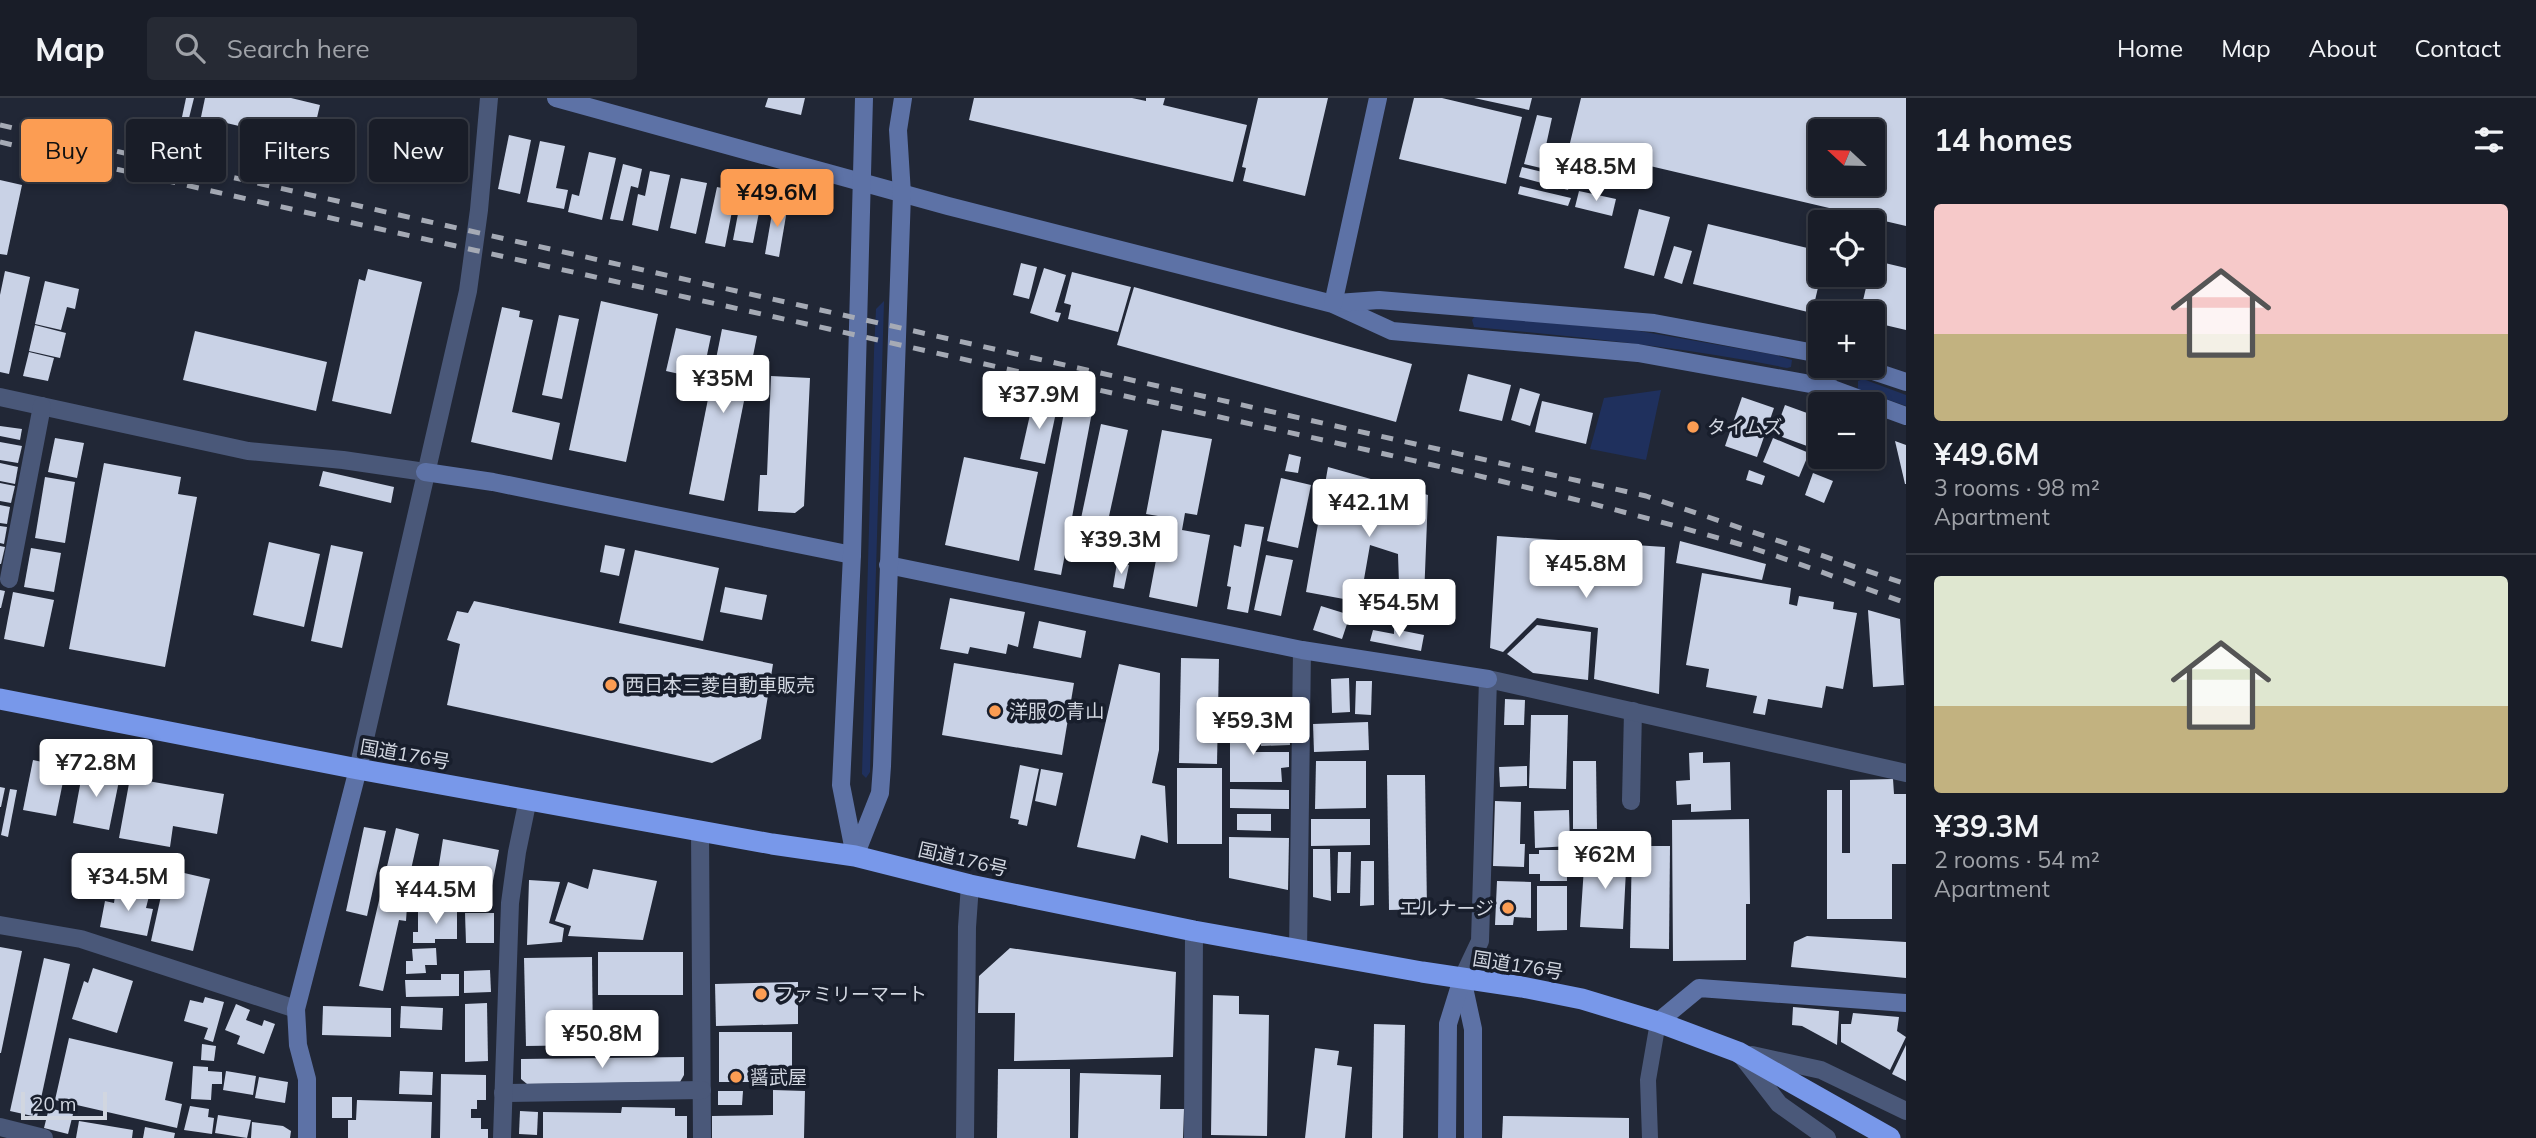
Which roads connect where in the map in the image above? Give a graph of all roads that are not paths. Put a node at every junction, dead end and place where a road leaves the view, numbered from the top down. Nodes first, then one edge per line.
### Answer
1 (489, 98) edge
2 (556, 98) edge
3 (864, 98) edge
4 (903, 98) edge
5 (1378, 98) edge
6 (862, 183) junction
7 (902, 194) junction
8 (1333, 304) junction
9 (1808, 352) edge
10 (1885, 375) edge
11 (1828, 378) edge
12 (1906, 382) edge
13 (1827, 387) junction
14 (0, 397) edge
15 (42, 406) junction
16 (1906, 415) edge
17 (425, 472) junction
18 (852, 555) junction
19 (888, 565) junction
20 (9, 579) dead end
21 (1302, 650) junction
22 (1488, 679) junction
23 (0, 699) edge
24 (1633, 711) junction
25 (358, 769) junction
26 (1906, 773) edge
27 (528, 799) junction
28 (1631, 801) dead end
29 (700, 830) junction
30 (855, 856) junction
31 (970, 885) junction
32 (0, 925) edge
33 (1194, 931) junction
34 (1298, 951) junction
35 (1462, 979) junction
36 (1906, 1003) edge
37 (296, 1009) junction
38 (1658, 1022) junction
39 (1738, 1052) junction
40 (702, 1090) junction
41 (503, 1093) junction
42 (1906, 1111) edge
43 (0, 1127) edge
44 (44, 1138) edge
45 (307, 1138) edge
46 (502, 1138) edge
47 (702, 1138) edge
48 (965, 1138) edge
49 (1193, 1138) edge
50 (1447, 1138) edge
51 (1473, 1138) edge
52 (1650, 1138) edge
53 (1827, 1138) edge
54 (1890, 1138) edge

1 - 17 street
2 - 6 street
3 - 6 street
4 - 7 street
5 - 8 street
6 - 7 street
6 - 18 street
7 - 8 street
7 - 19 street
8 - 9 street
8 - 13 street
10 - 12 street
11 - 13 street
13 - 16 street
14 - 15 street
15 - 17 street
15 - 20 street
17 - 18 street
17 - 25 street
18 - 30 street
19 - 21 street
19 - 30 street
21 - 22 street
21 - 34 street
22 - 24 street
22 - 35 street
23 - 25 highway, 国道176号
24 - 26 street
24 - 28 street
25 - 27 highway, 国道176号
25 - 37 street
27 - 29 highway, 国道176号
27 - 41 street
29 - 30 highway, 国道176号
29 - 40 street
30 - 31 highway, 国道176号
31 - 33 highway, 国道176号
31 - 48 street
32 - 37 street
33 - 34 highway, 国道176号
33 - 49 street
34 - 35 highway, 国道176号
35 - 38 highway, 国道176号
35 - 50 street
35 - 51 street
36 - 38 street
37 - 45 street
38 - 39 highway, 国道176号
38 - 52 lane
39 - 42 street
39 - 53 street
39 - 54 highway, 国道176号
40 - 41 street
40 - 47 street
41 - 46 street
43 - 44 street

